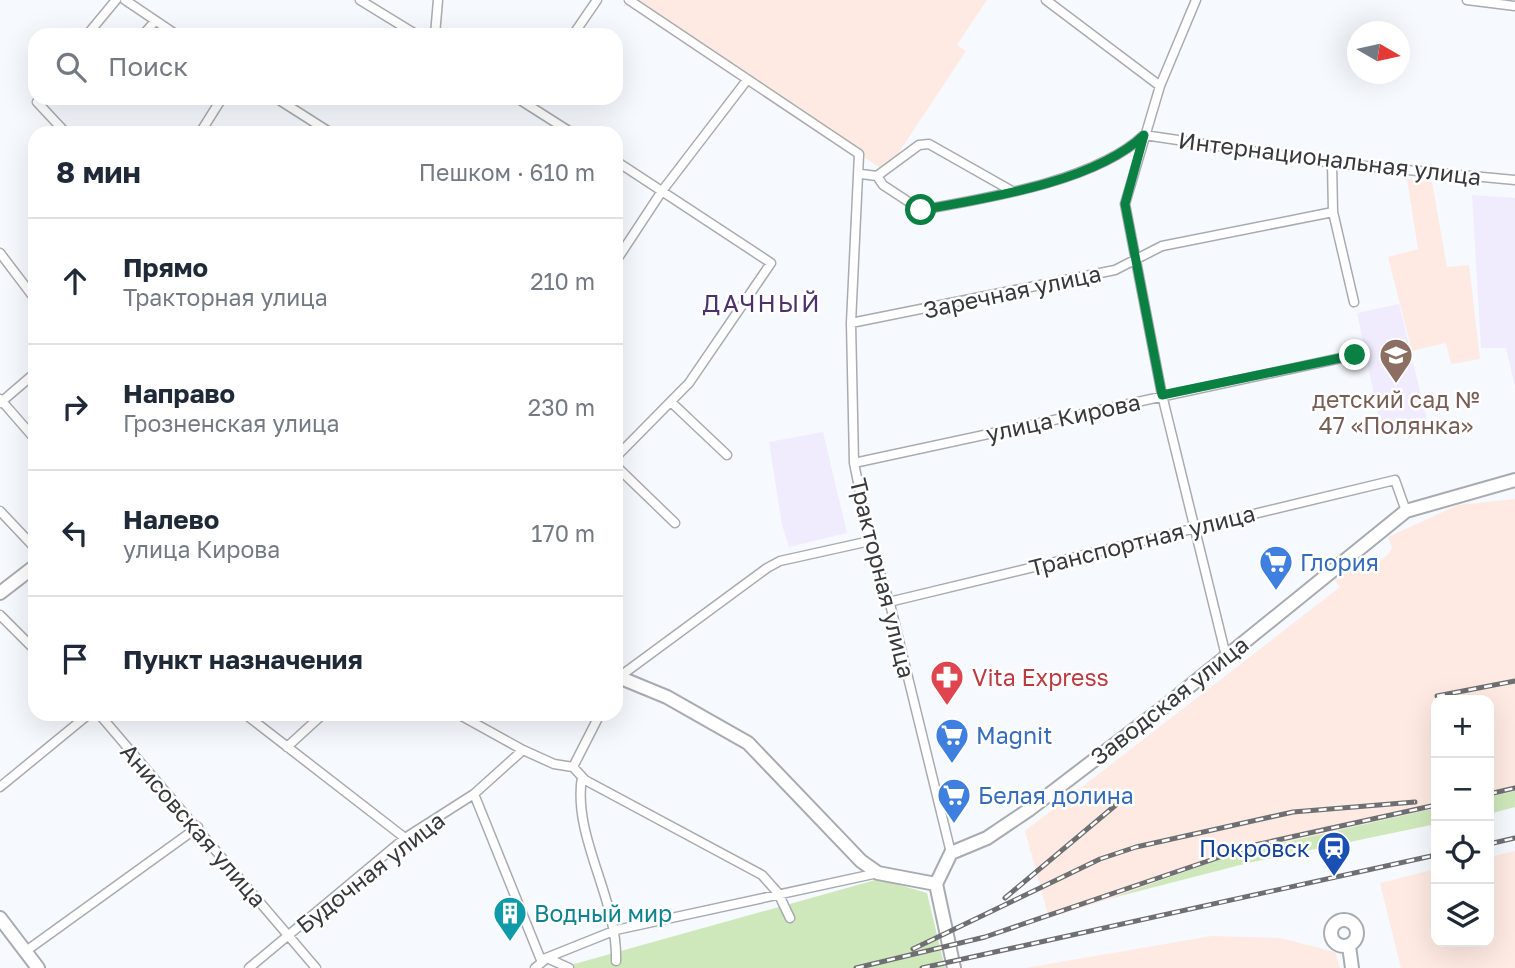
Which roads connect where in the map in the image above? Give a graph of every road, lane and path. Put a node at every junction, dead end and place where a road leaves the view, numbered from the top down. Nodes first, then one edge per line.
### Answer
1 (116, 0) edge
2 (125, 0) edge
3 (360, 0) edge
4 (438, 0) edge
5 (597, 0) edge
6 (629, 0) edge
7 (1046, 0) edge
8 (1196, 0) edge
9 (1467, 0) edge
10 (1515, 6) edge
11 (155, 21) junction
12 (93, 28) edge
13 (149, 28) edge
14 (166, 28) edge
15 (406, 28) edge
16 (436, 28) edge
17 (578, 28) edge
18 (747, 80) junction
19 (1160, 86) junction
20 (40, 105) edge
21 (218, 105) edge
22 (285, 105) edge
23 (534, 105) edge
24 (59, 126) edge
25 (204, 126) edge
26 (313, 126) edge
27 (562, 126) edge
28 (1144, 135) junction
29 (1332, 163) junction
30 (623, 166) edge
31 (861, 174) junction
32 (877, 176) junction
33 (1515, 180) edge
34 (662, 191) junction
35 (1012, 191) junction
36 (1333, 212) junction
37 (623, 250) edge
38 (0, 253) edge
39 (1136, 261) junction
40 (28, 290) edge
41 (1354, 302) dead end
42 (851, 323) junction
43 (1355, 355) dead end
44 (28, 379) edge
45 (1162, 395) junction
46 (1, 401) edge
47 (671, 402) junction
48 (28, 431) edge
49 (623, 450) edge
50 (727, 455) dead end
51 (854, 463) junction
52 (623, 473) edge
53 (1515, 480) edge
54 (0, 511) edge
55 (1406, 511) junction
56 (675, 523) dead end
57 (1192, 527) junction
58 (28, 541) edge
59 (870, 541) junction
60 (28, 571) edge
61 (0, 593) edge
62 (889, 602) junction
63 (0, 615) edge
64 (28, 643) edge
65 (1226, 656) junction
66 (623, 675) edge
67 (623, 681) edge
68 (80, 721) edge
69 (105, 721) edge
70 (254, 721) edge
71 (315, 721) edge
72 (471, 721) edge
73 (596, 721) edge
74 (287, 747) junction
75 (523, 750) junction
76 (573, 767) junction
77 (582, 777) junction
78 (0, 787) edge
79 (474, 794) junction
80 (198, 827) junction
81 (405, 838) junction
82 (951, 853) junction
83 (878, 873) junction
84 (936, 884) junction
85 (778, 893) junction
86 (0, 918) edge
87 (790, 918) dead end
88 (616, 930) junction
89 (289, 936) junction
90 (1349, 946) dead end
91 (26, 951) junction
92 (541, 960) junction
93 (615, 961) dead end
94 (38, 968) edge
95 (249, 968) edge
96 (316, 968) edge
97 (534, 968) edge
98 (569, 968) edge
99 (954, 968) edge
100 (1352, 968) edge

1 - 12 street
2 - 11 street
3 - 15 street
4 - 16 street
5 - 17 street
6 - 18 street, Тракторная улица
7 - 19 street
8 - 19 street
9 - 10 street
11 - 13 street
11 - 14 street
18 - 31 street, Тракторная улица
18 - 34 street
19 - 28 street
20 - 24 street
21 - 25 street
22 - 26 street
23 - 27 street
28 - 29 street, Интернациональная улица
28 - 35 street
28 - 39 street
29 - 33 street, Интернациональная улица
29 - 36 street
30 - 34 street
31 - 32 street
31 - 42 street, Тракторная улица
32 - 35 street
32 - 35 street
34 - 37 street
34 - 47 street
36 - 39 street, Заречная улица
36 - 41 street
38 - 40 street
39 - 42 street, Заречная улица
39 - 45 street
42 - 51 street, Тракторная улица
43 - 45 street, улица Кирова
44 - 46 street
45 - 51 street, улица Кирова
45 - 57 street
46 - 48 street
47 - 49 street
47 - 50 street
51 - 59 street, Тракторная улица
52 - 56 street
53 - 55 street
54 - 58 street
55 - 57 street, Транспортная улица
55 - 65 street, Заводская улица
57 - 62 street, Транспортная улица
57 - 65 street
59 - 62 street, Тракторная улица
59 - 66 street
60 - 61 street
62 - 82 street, Тракторная улица
63 - 64 street
65 - 82 street, Заводская улица
67 - 83 street
68 - 78 street
69 - 80 street, Анисовская улица
70 - 74 street
71 - 74 street
72 - 75 street
73 - 76 street
74 - 81 street
75 - 76 street
75 - 79 street, Будочная улица
76 - 77 street
77 - 85 street
77 - 88 street
79 - 81 street, Будочная улица
79 - 92 street
80 - 89 street, Анисовская улица
80 - 91 street
81 - 89 street, Будочная улица
82 - 84 street
83 - 84 street
83 - 85 street
84 - 99 street
85 - 87 street
85 - 88 street
86 - 91 street
88 - 92 street
88 - 93 street
89 - 95 street, Будочная улица
89 - 96 street, Анисовская улица
90 - 100 street
91 - 94 street
92 - 97 street
92 - 98 street

